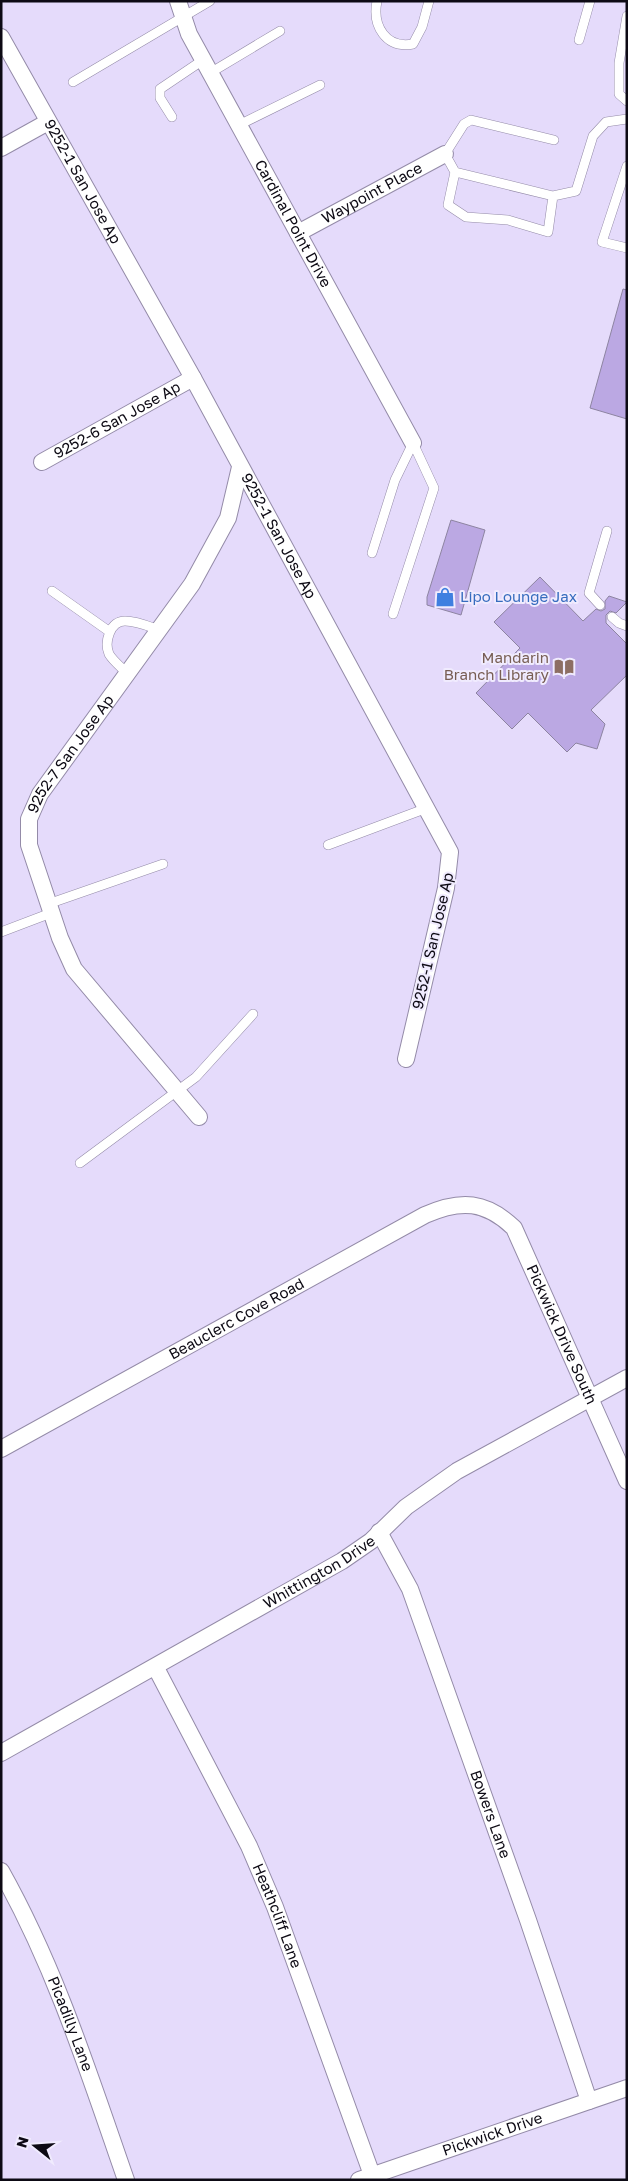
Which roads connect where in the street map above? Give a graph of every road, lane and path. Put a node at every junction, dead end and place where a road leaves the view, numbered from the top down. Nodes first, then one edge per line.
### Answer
1 (210, 1) edge
2 (377, 1) edge
3 (429, 1) edge
4 (590, 1) edge
5 (181, 9) edge
6 (627, 16) edge
7 (280, 31) dead end
8 (1, 37) edge
9 (580, 40) dead end
10 (207, 66) junction
11 (73, 82) dead end
12 (320, 85) dead end
13 (627, 101) edge
14 (172, 117) dead end
15 (627, 119) edge
16 (48, 122) junction
17 (240, 126) junction
18 (554, 140) dead end
19 (1, 148) edge
20 (445, 154) junction
21 (627, 166) edge
22 (455, 172) junction
23 (553, 196) junction
24 (298, 233) junction
25 (627, 248) edge
26 (193, 378) junction
27 (413, 443) junction
28 (42, 462) dead end
29 (240, 466) junction
30 (607, 531) dead end
31 (372, 553) dead end
32 (52, 591) dead end
33 (600, 605) dead end
34 (393, 614) dead end
35 (612, 617) dead end
36 (627, 626) edge
37 (159, 630) junction
38 (110, 632) junction
39 (128, 674) junction
40 (427, 808) junction
41 (328, 845) dead end
42 (163, 864) dead end
43 (49, 908) junction
44 (1, 932) edge
45 (253, 1014) dead end
46 (406, 1059) dead end
47 (178, 1092) junction
48 (199, 1117) dead end
49 (80, 1163) dead end
50 (475, 1205) joint
51 (627, 1378) edge
52 (592, 1398) junction
53 (1, 1449) edge
54 (627, 1481) edge
55 (379, 1532) junction
56 (156, 1668) junction
57 (1, 1753) edge
58 (1, 1871) edge
59 (627, 2088) edge
60 (589, 2101) junction
61 (365, 2177) edge
62 (126, 2180) edge

1 - 5 lane
2 - 3 lane
4 - 9 lane
5 - 10 street, Cardinal Point Drive
5 - 11 lane
6 - 13 lane
7 - 10 lane
8 - 16 street, 9252-1 San Jose Ap
10 - 14 lane
10 - 17 street, Cardinal Point Drive
12 - 17 lane
15 - 23 lane
16 - 19 street
16 - 26 street, 9252-1 San Jose Ap
17 - 24 street, Cardinal Point Drive
18 - 20 lane
20 - 22 lane
20 - 24 street, Waypoint Place
21 - 25 lane
22 - 23 lane
22 - 23 lane
24 - 27 street, Cardinal Point Drive
26 - 28 street, 9252-6 San Jose Ap
26 - 29 street, 9252-1 San Jose Ap
27 - 31 lane
27 - 34 lane
29 - 37 street, 9252-7 San Jose Ap
29 - 40 street, 9252-1 San Jose Ap
30 - 33 lane
32 - 38 lane
35 - 36 lane
37 - 38 lane
37 - 39 street, 9252-7 San Jose Ap
38 - 39 lane
39 - 43 street, 9252-7 San Jose Ap
40 - 41 lane
40 - 46 street, 9252-1 San Jose Ap
42 - 43 lane
43 - 44 lane
43 - 47 street, 9252-7 San Jose Ap
45 - 47 lane
47 - 48 street, 9252-7 San Jose Ap
47 - 49 lane
50 - 52 street, Pickwick Drive South
50 - 53 street, Beauclerc Cove Road
51 - 52 street, Whittington Drive
52 - 54 street, Pickwick Drive South
52 - 55 street, Whittington Drive
55 - 56 street, Whittington Drive
55 - 60 street, Bowers Lane
56 - 57 street, Whittington Drive
56 - 61 street, Heathcliff Lane
58 - 62 street, Picadilly Lane
59 - 60 street, Pickwick Drive
60 - 61 street, Pickwick Drive

